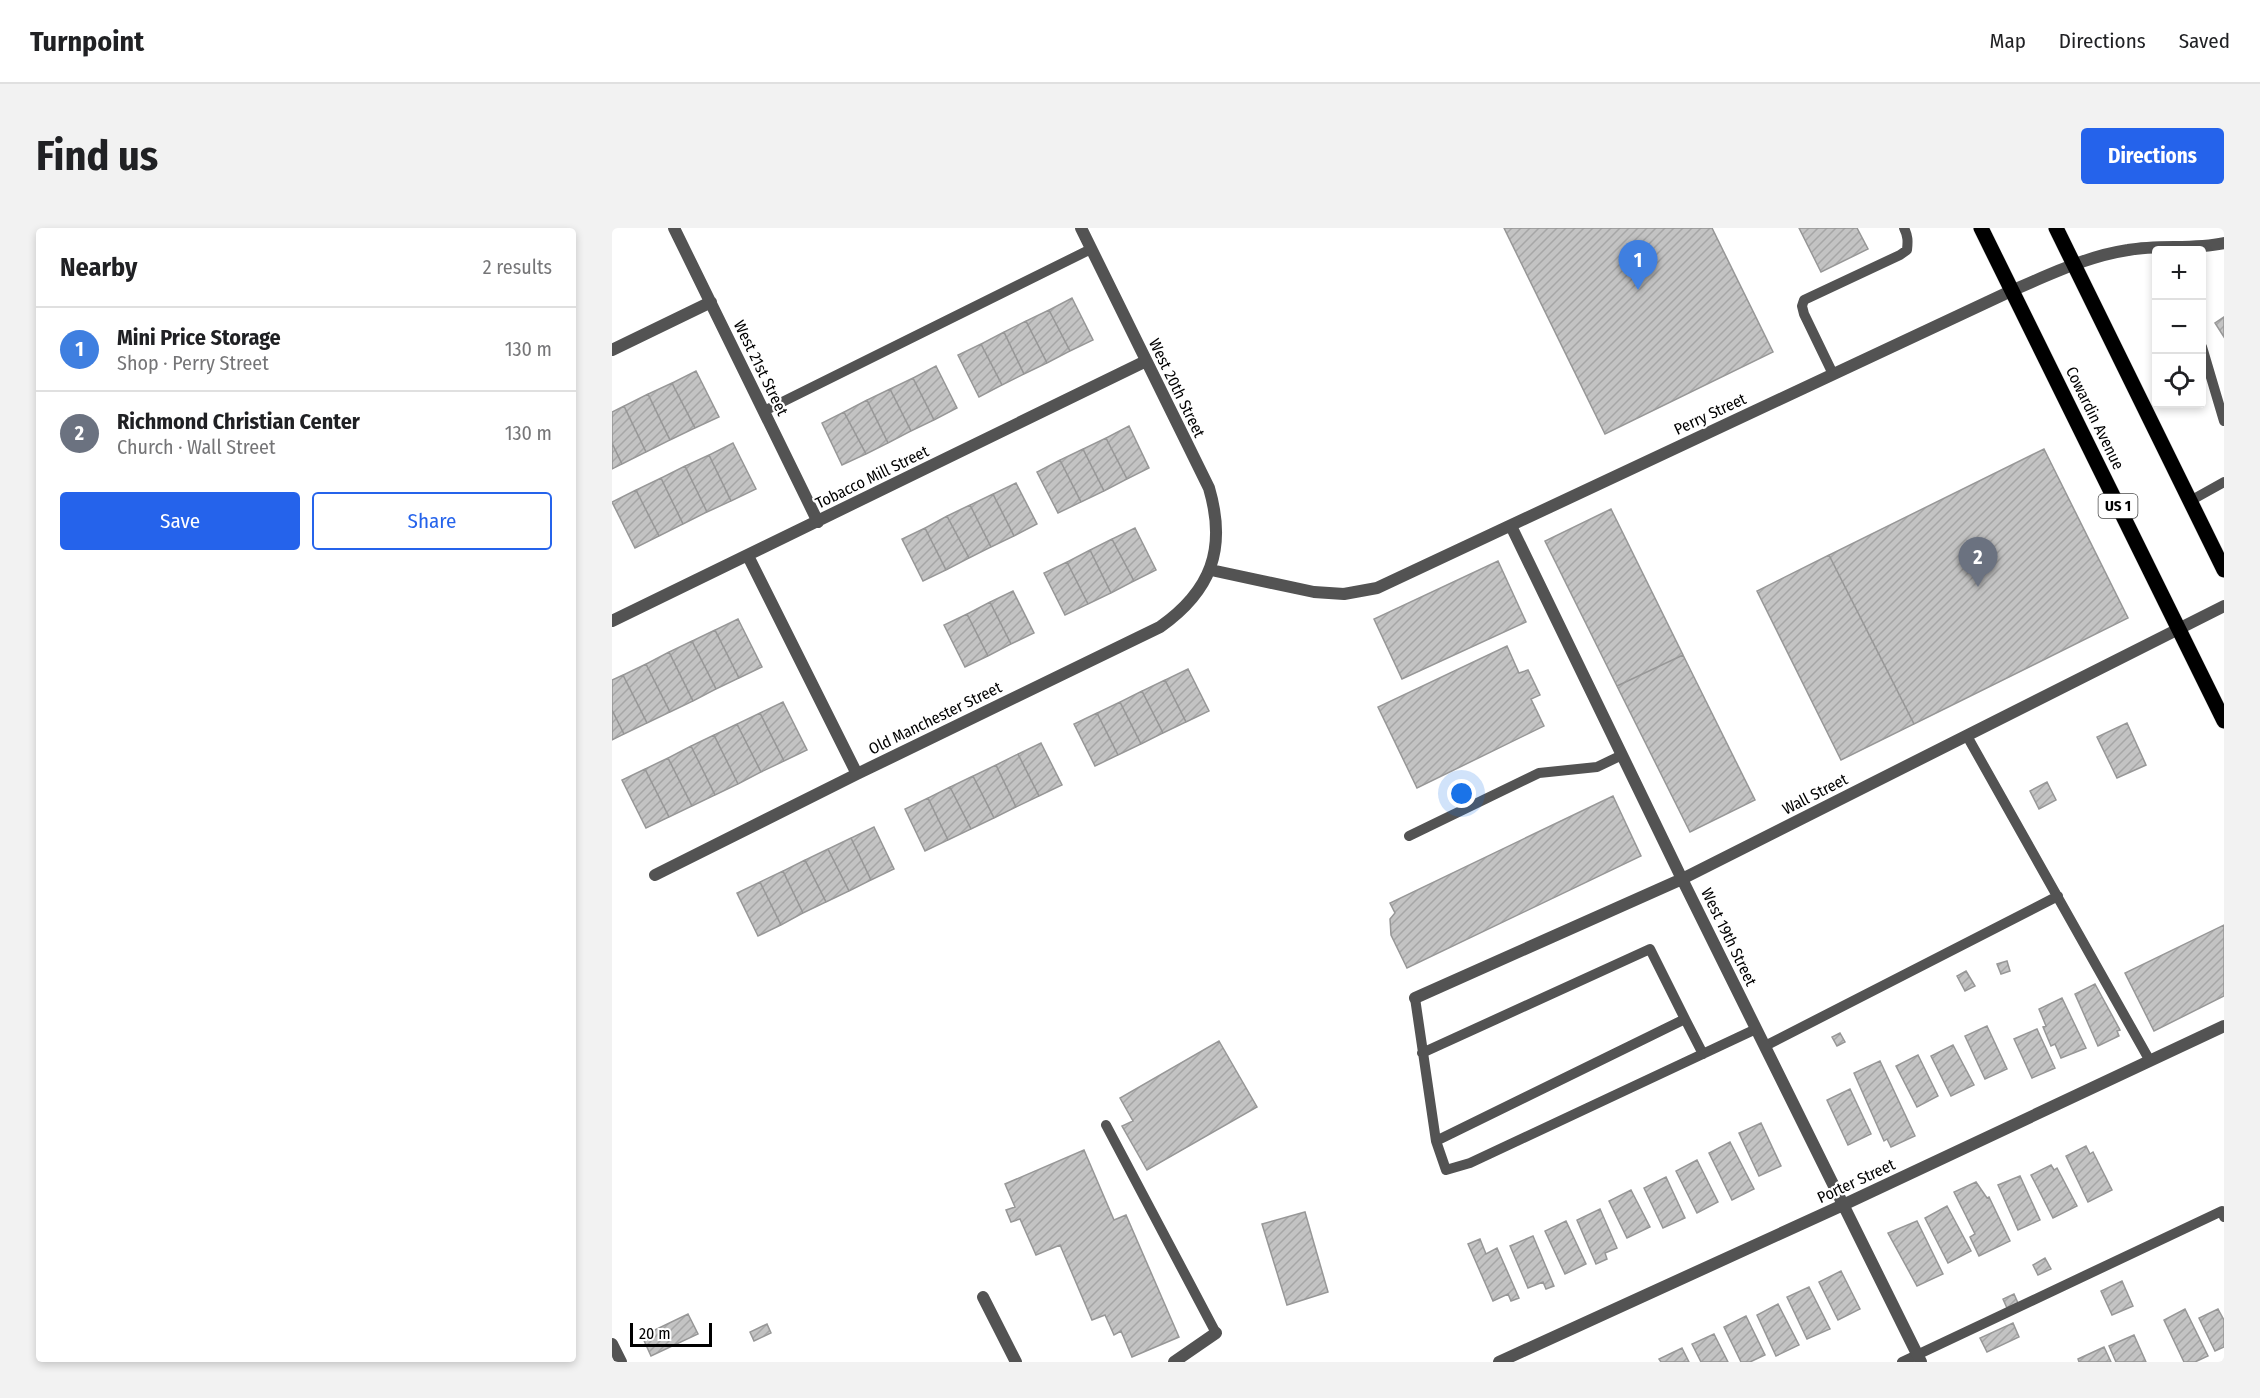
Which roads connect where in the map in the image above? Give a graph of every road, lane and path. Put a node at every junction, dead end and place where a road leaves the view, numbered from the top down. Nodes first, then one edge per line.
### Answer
1 (674, 228) edge
2 (1081, 228) edge
3 (1981, 228) edge
4 (2056, 228) edge
5 (1906, 232) edge
6 (2224, 243) edge
7 (2206, 246) edge
8 (1091, 249) junction
9 (2152, 250) edge
10 (2074, 265) junction
11 (2011, 291) junction
12 (711, 302) junction
13 (612, 350) edge
14 (2204, 354) edge
15 (1146, 362) junction
16 (1833, 374) junction
17 (764, 411) junction
18 (2224, 421) edge
19 (2224, 483) edge
20 (2190, 501) junction
21 (818, 522) junction
22 (1511, 526) junction
23 (748, 556) junction
24 (1211, 570) junction
25 (2224, 570) edge
26 (2224, 606) edge
27 (612, 621) edge
28 (2178, 630) junction
29 (2224, 721) edge
30 (1966, 736) junction
31 (1622, 755) junction
32 (857, 774) junction
33 (1409, 836) dead end
34 (655, 875) dead end
35 (1682, 879) junction
36 (2058, 896) junction
37 (1414, 998) joint
38 (1685, 1019) junction
39 (2224, 1026) edge
40 (1756, 1029) junction
41 (1765, 1046) junction
42 (1422, 1053) junction
43 (1703, 1054) junction
44 (2150, 1061) junction
45 (1106, 1125) dead end
46 (1437, 1141) junction
47 (1844, 1205) junction
48 (2224, 1217) edge
49 (983, 1297) dead end
50 (1216, 1333) joint
51 (612, 1344) edge
52 (1919, 1358) edge
53 (621, 1362) edge
54 (1016, 1362) edge
55 (1174, 1362) edge
56 (1499, 1362) edge
57 (1902, 1362) edge

1 - 12 street, West 21st Street
2 - 8 street, West 20th Street
3 - 11 main road, Cowardin Avenue / US 1
4 - 10 main road
5 - 16 lane
6 - 7 street, Perry Street
8 - 15 street, West 20th Street
8 - 17 lane
9 - 10 street, Perry Street
10 - 11 street, Perry Street
10 - 20 main road
11 - 16 street, Perry Street
11 - 28 main road, Cowardin Avenue / US 1
12 - 13 street
12 - 17 street, West 21st Street
14 - 18 lane
15 - 21 street, Tobacco Mill Street
15 - 24 street, West 20th Street
16 - 22 street, Perry Street
17 - 21 street, West 21st Street
19 - 20 lane
20 - 25 main road
21 - 23 street, Tobacco Mill Street
22 - 24 street, Perry Street
22 - 31 street, West 19th Street
23 - 27 street, Tobacco Mill Street
23 - 32 street
24 - 32 street, Old Manchester Street
26 - 28 street, Wall Street
28 - 29 main road, Cowardin Avenue / US 1
28 - 30 street, Wall Street
30 - 35 street, Wall Street
30 - 36 lane
31 - 33 lane
31 - 35 street, West 19th Street
32 - 34 street, Old Manchester Street
35 - 37 street, Wall Street
35 - 40 street, West 19th Street
36 - 41 lane
36 - 44 lane
37 - 42 lane
38 - 42 lane
38 - 43 lane
38 - 46 lane
39 - 44 street, Porter Street
40 - 41 street, West 19th Street
40 - 43 lane
41 - 47 street, West 19th Street
42 - 46 lane
43 - 46 lane
44 - 47 street, Porter Street
45 - 50 lane
47 - 52 street, West 19th Street
47 - 56 street, Porter Street
48 - 52 lane
49 - 54 street
50 - 55 street
51 - 53 street
52 - 57 lane

